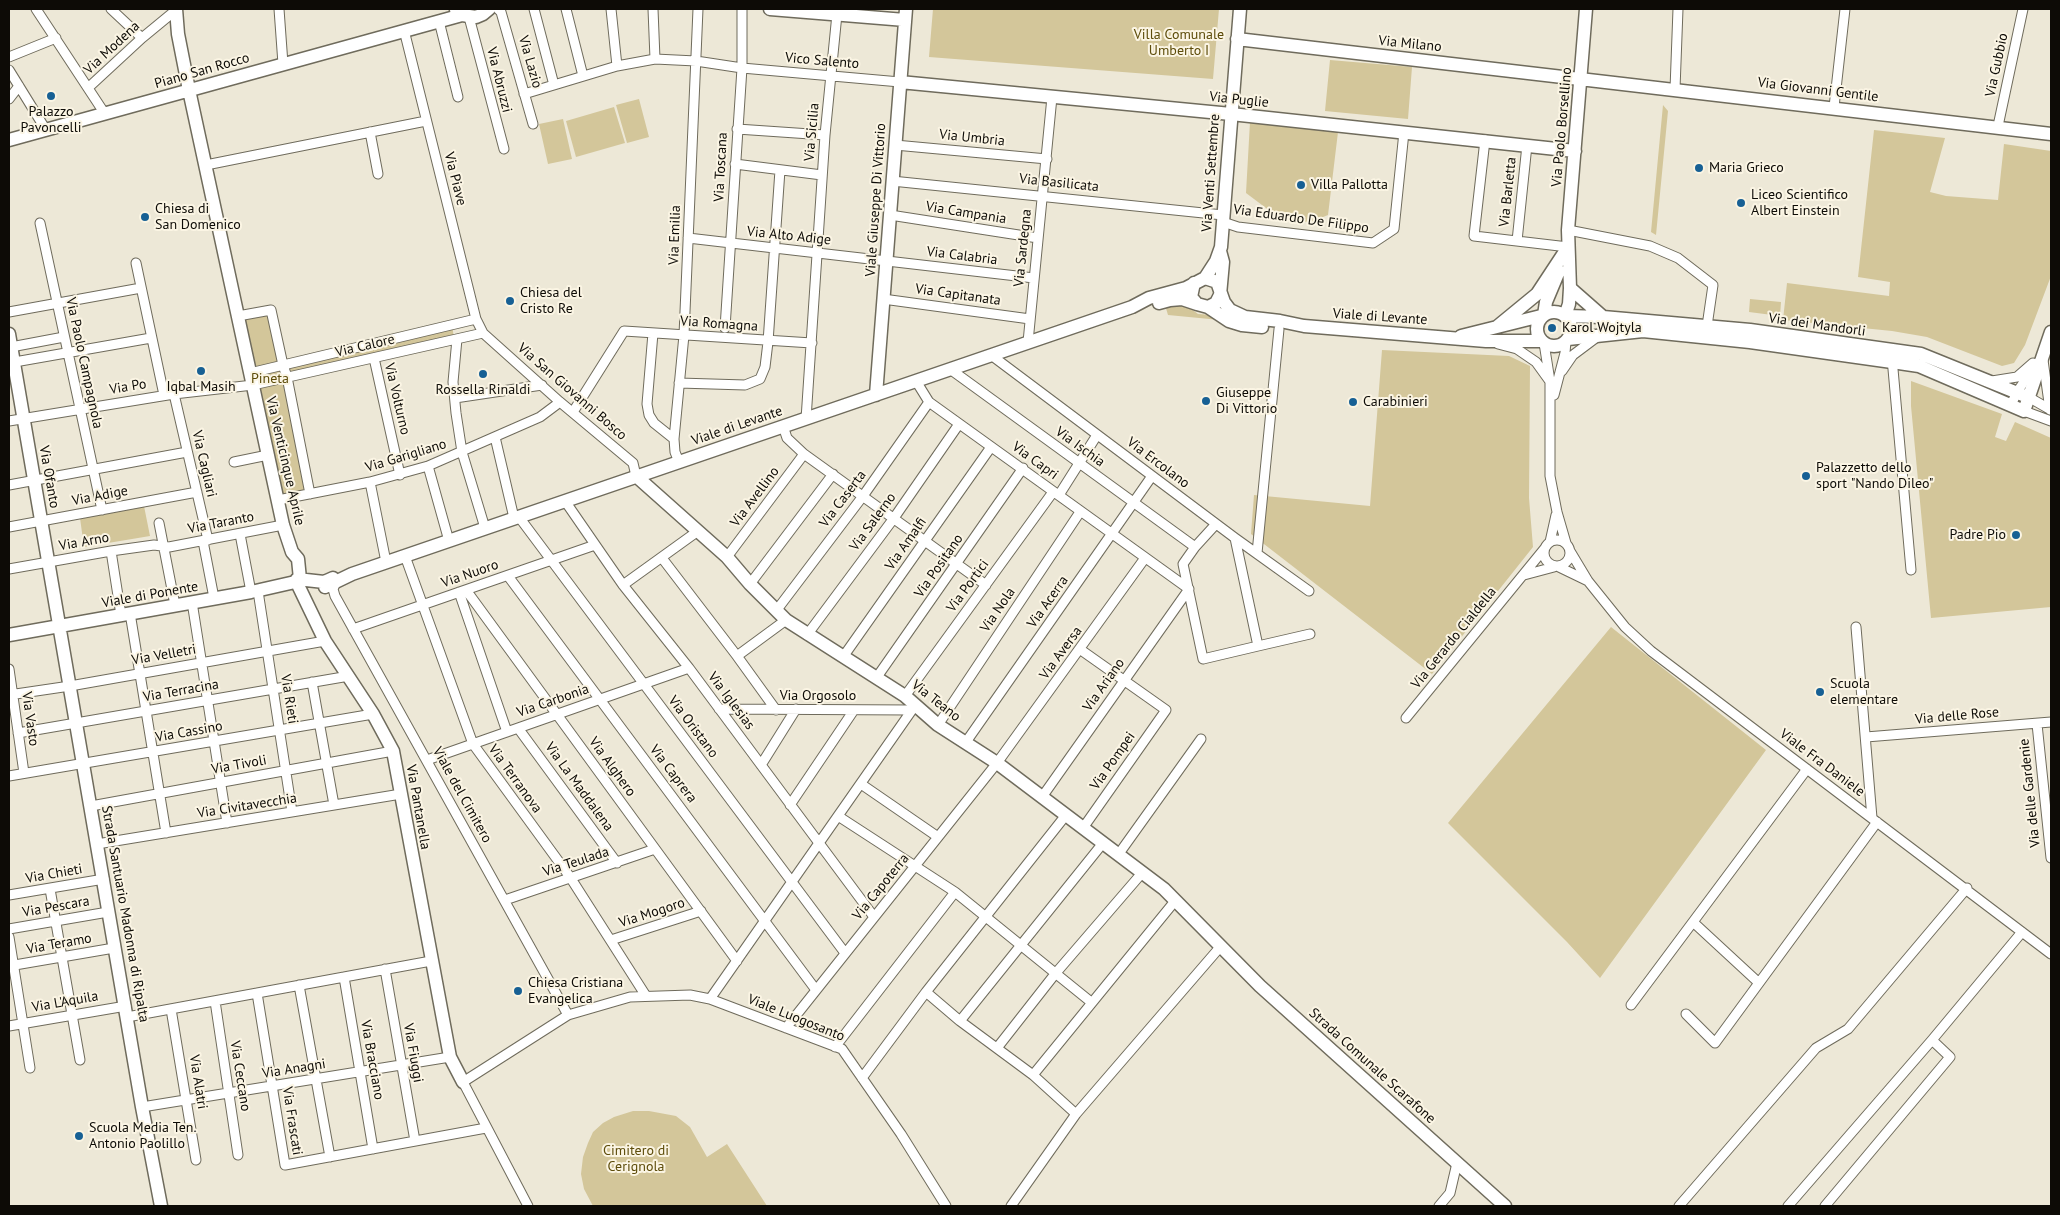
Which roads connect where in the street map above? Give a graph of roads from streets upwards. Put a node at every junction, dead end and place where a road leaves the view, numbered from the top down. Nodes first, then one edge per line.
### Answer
1 (36, 9) edge
2 (112, 9) edge
3 (176, 9) edge
4 (280, 9) edge
5 (489, 9) edge
6 (498, 9) edge
7 (534, 9) edge
8 (566, 9) edge
9 (611, 9) edge
10 (653, 9) edge
11 (698, 9) edge
12 (742, 9) edge
13 (770, 9) edge
14 (1240, 9) edge
15 (1586, 9) edge
16 (1678, 9) edge
17 (1845, 9) edge
18 (2023, 9) edge
19 (462, 14) edge
20 (837, 14) junction
21 (906, 14) edge
22 (439, 21) junction
23 (404, 30) junction
24 (56, 38) junction
25 (142, 38) junction
26 (1237, 40) junction
27 (9, 57) edge
28 (656, 59) junction
29 (696, 61) junction
30 (282, 64) junction
31 (617, 66) junction
32 (742, 68) junction
33 (9, 70) edge
34 (583, 76) junction
35 (831, 76) junction
36 (1581, 78) junction
37 (900, 82) junction
38 (554, 85) junction
39 (19, 86) junction
40 (89, 87) junction
41 (1675, 89) junction
42 (189, 90) junction
43 (524, 94) junction
44 (458, 96) dead end
45 (1052, 97) junction
46 (9, 99) edge
47 (1834, 107) junction
48 (105, 114) junction
49 (1231, 114) junction
50 (426, 121) junction
51 (534, 124) dead end
52 (1998, 126) junction
53 (737, 129) junction
54 (46, 130) junction
55 (370, 132) junction
56 (1404, 132) junction
57 (2051, 134) edge
58 (825, 135) junction
59 (9, 140) edge
60 (1485, 140) junction
61 (895, 145) junction
62 (1527, 145) junction
63 (504, 148) dead end
64 (1575, 150) junction
65 (1047, 159) junction
66 (735, 164) junction
67 (206, 165) junction
68 (780, 170) junction
69 (378, 174) dead end
70 (822, 175) junction
71 (892, 181) junction
72 (1043, 195) junction
73 (890, 215) junction
74 (1223, 218) junction
75 (40, 223) dead end
76 (1568, 230) junction
77 (688, 238) junction
78 (1038, 238) junction
79 (1517, 241) junction
80 (730, 243) junction
81 (1568, 247) junction
82 (773, 249) junction
83 (1220, 250) junction
84 (816, 253) junction
85 (886, 260) junction
86 (136, 263) dead end
87 (1034, 278) junction
88 (1199, 280) junction
89 (141, 288) junction
90 (1570, 288) junction
91 (1221, 291) junction
92 (883, 299) junction
93 (57, 302) junction
94 (1202, 306) junction
95 (1132, 307) junction
96 (9, 312) edge
97 (238, 316) junction
98 (1542, 316) junction
99 (1566, 316) junction
100 (1603, 317) junction
101 (476, 319) junction
102 (1030, 319) junction
103 (1304, 326) junction
104 (1498, 326) junction
105 (1707, 326) junction
106 (725, 328) dead end
107 (1279, 329) junction
108 (2051, 332) edge
109 (483, 333) junction
110 (653, 333) junction
111 (684, 335) junction
112 (1597, 336) junction
113 (64, 337) junction
114 (151, 338) junction
115 (1454, 338) junction
116 (458, 339) junction
117 (10, 340) edge
118 (1567, 340) junction
119 (768, 342) junction
120 (1028, 342) junction
121 (1486, 342) junction
122 (1543, 342) junction
123 (812, 343) junction
124 (67, 354) junction
125 (2042, 354) junction
126 (991, 355) junction
127 (1892, 356) junction
128 (374, 358) junction
129 (11, 362) edge
130 (283, 365) junction
131 (950, 369) junction
132 (1559, 375) junction
133 (287, 377) junction
134 (252, 379) junction
135 (916, 381) junction
136 (1550, 381) junction
137 (1992, 382) junction
138 (679, 383) junction
139 (542, 385) junction
140 (2017, 392) junction
141 (174, 394) junction
142 (164, 395) junction
143 (876, 395) junction
144 (455, 398) junction
145 (2030, 398) junction
146 (560, 402) junction
147 (929, 402) junction
148 (1551, 405) junction
149 (2011, 405) junction
150 (80, 409) junction
151 (2050, 410) edge
152 (2024, 411) junction
153 (573, 412) junction
154 (23, 418) junction
155 (806, 418) junction
156 (9, 421) edge
157 (2051, 422) edge
158 (959, 424) junction
159 (784, 426) junction
160 (1097, 435) junction
161 (494, 437) junction
162 (674, 439) junction
163 (991, 447) junction
164 (187, 452) junction
165 (462, 452) junction
166 (804, 454) junction
167 (268, 455) junction
168 (234, 462) dead end
169 (679, 462) junction
170 (1080, 463) junction
171 (428, 466) junction
172 (1022, 468) junction
173 (92, 471) junction
174 (833, 474) junction
175 (400, 475) junction
176 (636, 476) junction
177 (1152, 476) junction
178 (34, 481) junction
179 (370, 482) junction
180 (9, 485) edge
181 (197, 492) junction
182 (1056, 493) junction
183 (310, 494) junction
184 (863, 496) junction
185 (278, 500) junction
186 (565, 501) junction
187 (1135, 503) junction
188 (102, 510) junction
189 (1080, 512) junction
190 (1557, 512) junction
191 (516, 518) junction
192 (894, 518) junction
193 (41, 521) junction
194 (159, 523) dead end
195 (1216, 524) junction
196 (283, 525) junction
197 (9, 527) edge
198 (485, 528) junction
199 (698, 531) junction
200 (240, 534) junction
201 (1112, 535) junction
202 (1235, 538) junction
203 (205, 540) junction
204 (449, 540) junction
205 (925, 540) junction
206 (595, 545) junction
207 (1548, 545) junction
208 (164, 547) junction
209 (1195, 547) junction
210 (1568, 547) junction
211 (111, 550) junction
212 (1256, 553) junction
213 (406, 556) junction
214 (727, 557) junction
215 (662, 558) junction
216 (1145, 558) junction
217 (551, 560) junction
218 (48, 562) junction
219 (386, 562) junction
220 (958, 564) junction
221 (1557, 567) junction
222 (9, 569) edge
223 (1911, 570) dead end
224 (1523, 575) junction
225 (508, 576) junction
226 (1588, 581) junction
227 (297, 582) junction
228 (750, 584) junction
229 (329, 585) junction
230 (623, 585) junction
231 (986, 585) junction
232 (1189, 589) junction
233 (254, 591) junction
234 (462, 591) junction
235 (1309, 591) dead end
236 (214, 598) junction
237 (192, 602) junction
238 (175, 605) junction
239 (423, 605) junction
240 (776, 610) junction
241 (125, 614) junction
242 (786, 620) junction
243 (59, 626) junction
244 (1856, 627) dead end
245 (354, 629) junction
246 (1310, 634) dead end
247 (9, 635) edge
248 (807, 635) junction
249 (325, 641) junction
250 (1258, 646) junction
251 (1080, 650) junction
252 (267, 651) junction
253 (737, 656) junction
254 (843, 656) junction
255 (202, 663) junction
256 (9, 668) edge
257 (689, 668) junction
258 (140, 674) junction
259 (349, 676) junction
260 (877, 677) junction
261 (1124, 680) junction
262 (312, 682) junction
263 (644, 684) junction
264 (70, 686) junction
265 (273, 689) junction
266 (11, 695) edge
267 (905, 696) junction
268 (600, 699) junction
269 (208, 700) junction
270 (719, 709) junction
271 (914, 709) junction
272 (776, 710) junction
273 (796, 710) junction
274 (854, 710) junction
275 (146, 711) junction
276 (373, 714) junction
277 (557, 715) junction
278 (1406, 718) dead end
279 (2051, 722) edge
280 (76, 723) junction
281 (320, 723) junction
282 (2037, 724) junction
283 (938, 725) junction
284 (518, 728) junction
285 (280, 730) junction
286 (507, 732) junction
287 (18, 733) junction
288 (1866, 737) junction
289 (1201, 739) dead end
290 (214, 741) junction
291 (966, 742) junction
292 (473, 744) junction
293 (393, 751) junction
294 (153, 752) junction
295 (427, 760) junction
296 (327, 763) junction
297 (997, 763) junction
298 (83, 764) junction
299 (761, 765) junction
300 (1808, 769) junction
301 (286, 770) junction
302 (24, 773) junction
303 (9, 776) edge
304 (221, 782) junction
305 (861, 784) junction
306 (160, 793) junction
307 (400, 794) junction
308 (1042, 797) junction
309 (1871, 800) junction
310 (1854, 804) junction
311 (334, 805) junction
312 (790, 805) junction
313 (91, 806) junction
314 (292, 812) junction
315 (1864, 812) junction
316 (1066, 815) junction
317 (838, 816) junction
318 (1875, 820) junction
319 (227, 823) junction
320 (1083, 828) junction
321 (166, 833) junction
322 (938, 837) junction
323 (1103, 843) junction
324 (97, 844) junction
325 (819, 844) junction
326 (655, 849) junction
327 (1118, 855) junction
328 (2051, 858) edge
329 (617, 862) junction
330 (915, 866) junction
331 (1142, 873) junction
332 (570, 878) junction
333 (104, 880) junction
334 (793, 882) junction
335 (50, 888) junction
336 (1967, 888) junction
337 (954, 892) junction
338 (9, 895) edge
339 (505, 900) junction
340 (1176, 900) junction
341 (108, 912) junction
342 (701, 912) junction
343 (874, 917) junction
344 (984, 917) junction
345 (56, 921) junction
346 (765, 922) junction
347 (1693, 922) junction
348 (9, 929) edge
349 (2022, 932) junction
350 (9, 937) edge
351 (611, 940) junction
352 (1020, 946) junction
353 (1221, 946) junction
354 (114, 948) junction
355 (845, 953) junction
356 (2051, 954) edge
357 (62, 957) junction
358 (431, 961) junction
359 (737, 961) junction
360 (11, 966) edge
361 (385, 969) junction
362 (1055, 974) junction
363 (344, 977) junction
364 (1759, 983) junction
365 (299, 985) junction
366 (816, 990) junction
367 (926, 992) junction
368 (257, 993) junction
369 (646, 996) junction
370 (710, 999) junction
371 (215, 1001) junction
372 (1091, 1002) junction
373 (1631, 1005) dead end
374 (171, 1009) junction
375 (127, 1011) junction
376 (1686, 1014) dead end
377 (72, 1015) junction
378 (568, 1015) junction
379 (960, 1021) junction
380 (23, 1023) junction
381 (9, 1026) edge
382 (786, 1028) junction
383 (1932, 1040) junction
384 (835, 1047) junction
385 (996, 1048) junction
386 (450, 1057) junction
387 (80, 1060) dead end
388 (402, 1065) junction
389 (30, 1068) dead end
390 (360, 1072) junction
391 (1033, 1075) junction
392 (862, 1078) junction
393 (316, 1079) junction
394 (463, 1082) junction
395 (272, 1086) junction
396 (229, 1093) junction
397 (186, 1100) junction
398 (142, 1107) junction
399 (1076, 1114) junction
400 (486, 1128) junction
401 (415, 1141) junction
402 (373, 1149) junction
403 (238, 1155) dead end
404 (330, 1157) junction
405 (196, 1160) dead end
406 (1457, 1163) junction
407 (162, 1206) edge
408 (528, 1206) edge
409 (946, 1206) edge
410 (1011, 1206) edge
411 (1439, 1206) edge
412 (1506, 1206) edge
413 (1679, 1206) edge
414 (1788, 1206) edge
415 (1825, 1206) edge

1 - 24 street
2 - 25 street
3 - 25 street, Via Modena
3 - 42 street, Via Venticinque Aprile
4 - 30 street
5 - 19 street, Piano San Rocco
6 - 43 street, Via Lazio
7 - 38 street
8 - 34 street
9 - 31 street
10 - 28 street
11 - 29 street, Via Emilia
12 - 32 street, Via Toscana
13 - 20 street
14 - 26 street, Via Venti Settembre
15 - 36 street, Via Paolo Borsellino
16 - 41 street
17 - 47 street
18 - 52 street, Via Gubbio
19 - 22 street, Piano San Rocco
19 - 63 street, Via Abruzzi
20 - 21 street
20 - 35 street, Via Sicilia
21 - 37 street, Viale Giuseppe Di Vittorio
22 - 23 street, Piano San Rocco
22 - 44 street
23 - 30 street, Piano San Rocco
23 - 50 street, Via Piave
24 - 27 street
24 - 40 street
25 - 40 street, Via Modena
26 - 36 street, Via Milano
26 - 49 street, Via Venti Settembre
28 - 29 street, Vico Salento
28 - 31 street, Vico Salento
29 - 32 street, Vico Salento
29 - 77 street, Via Emilia
30 - 42 street, Piano San Rocco
31 - 34 street, Vico Salento
32 - 35 street, Vico Salento
32 - 53 street, Via Toscana
33 - 39 street
34 - 38 street, Vico Salento
35 - 37 street, Vico Salento
35 - 58 street, Via Sicilia
36 - 41 street, Via Giovanni Gentile
36 - 64 street, Via Paolo Borsellino
37 - 45 street, Via Puglie
37 - 61 street, Viale Giuseppe Di Vittorio
38 - 43 street, Vico Salento
39 - 46 street
39 - 54 street
40 - 48 street
41 - 47 street, Via Giovanni Gentile
42 - 48 street, Piano San Rocco
42 - 67 street, Via Venticinque Aprile
43 - 51 street, Via Lazio
45 - 49 street, Via Puglie
45 - 65 street, Via Sardegna
47 - 52 street, Via Giovanni Gentile
48 - 54 street, Piano San Rocco
49 - 56 street, Via Puglie
49 - 74 street, Via Venti Settembre
50 - 55 street
50 - 101 street, Via Piave
52 - 57 street, Via Giovanni Gentile
53 - 58 street
53 - 66 street, Via Toscana
54 - 59 street, Piano San Rocco
55 - 67 street
55 - 69 street
56 - 60 street, Via Puglie
56 - 74 street, Via Eduardo De Filippo
58 - 70 street, Via Sicilia
60 - 62 street, Via Puglie
60 - 79 street
61 - 65 street, Via Umbria
61 - 71 street, Viale Giuseppe Di Vittorio
62 - 64 street, Via Puglie
62 - 79 street, Via Barletta
64 - 76 street, Via Paolo Borsellino
65 - 72 street, Via Sardegna
66 - 68 street
66 - 80 street, Via Toscana
67 - 97 street, Via Venticinque Aprile
68 - 70 street
68 - 82 street
70 - 84 street, Via Sicilia
71 - 72 street, Via Basilicata
71 - 73 street, Viale Giuseppe Di Vittorio
72 - 74 street, Via Basilicata
72 - 78 street, Via Sardegna
73 - 78 street, Via Campania
73 - 85 street, Viale Giuseppe Di Vittorio
74 - 83 street, Via Venti Settembre
75 - 93 street, Via Paolo Campagnola
76 - 81 street, Via Paolo Borsellino
76 - 105 street
77 - 80 street, Via Alto Adige
77 - 111 street, Via Emilia
78 - 87 street, Via Sardegna
79 - 81 street
80 - 82 street, Via Alto Adige
80 - 106 street, Via Toscana
81 - 90 street, Via Paolo Borsellino
81 - 98 street
81 - 104 street
82 - 84 street, Via Alto Adige
82 - 119 street
83 - 88 street, Via Venti Settembre
83 - 91 street, Via Venti Settembre
84 - 85 street, Via Alto Adige
84 - 123 street, Via Sicilia
85 - 87 street, Via Calabria
85 - 92 street, Viale Giuseppe Di Vittorio
86 - 89 street
87 - 102 street, Via Sardegna
88 - 91 street
88 - 94 street
88 - 95 street, Viale di Levante
89 - 93 street
89 - 114 street
90 - 99 street, Via Paolo Borsellino
90 - 100 street
91 - 94 street
91 - 103 street, Viale di Levante
92 - 102 street, Via Capitanata
92 - 143 street, Viale Giuseppe Di Vittorio
93 - 96 street
93 - 113 street, Via Paolo Campagnola
94 - 95 street, Viale di Levante
94 - 107 street, Viale di Levante
95 - 120 street, Viale di Levante
97 - 130 street
97 - 134 street, Via Venticinque Aprile
98 - 99 street
98 - 104 street, Viale di Levante
98 - 122 street
99 - 100 street, Via dei Mandorli
99 - 118 street
100 - 105 street, Via dei Mandorli
101 - 109 street, Via Piave
101 - 130 street, Via Calore
102 - 120 street, Via Sardegna
103 - 107 street, Viale di Levante
103 - 115 street, Viale di Levante
104 - 115 street, Viale di Levante
105 - 127 street, Via dei Mandorli
107 - 212 street
108 - 125 street
109 - 116 street, Via Calore
109 - 139 street, Via San Giovanni Bosco
110 - 111 street, Via Romagna
110 - 153 street, Via Romagna
110 - 162 street
111 - 119 street, Via Romagna
111 - 138 street, Via Emilia
112 - 118 street, Via dei Mandorli
112 - 127 street, Via dei Mandorli
112 - 132 street
113 - 117 street
113 - 124 street, Via Paolo Campagnola
114 - 124 street
114 - 142 street
115 - 121 street, Viale di Levante
116 - 128 street, Via Calore
116 - 144 street
117 - 129 street, Via Ofanto
118 - 122 street
118 - 132 street, Viale Fra Daniele
119 - 123 street, Via Romagna
119 - 138 street
120 - 126 street, Viale di Levante
121 - 122 street, Viale di Levante
121 - 136 street
122 - 136 street, Viale Fra Daniele
123 - 155 street, Via Sicilia
124 - 129 street
124 - 150 street, Via Paolo Campagnola
125 - 137 street
125 - 140 street
125 - 145 street
125 - 151 street
126 - 131 street, Viale di Levante
126 - 160 street, Via Ercolano
127 - 137 street, Via dei Mandorli
127 - 149 street, Via dei Mandorli
127 - 223 street
128 - 133 street, Via Calore
128 - 175 street, Via Volturno
129 - 154 street, Via Ofanto
130 - 133 street, Via Venticinque Aprile
130 - 134 street, Via Calore
131 - 135 street, Viale di Levante
131 - 170 street, Via Ischia
132 - 148 street, Viale Fra Daniele
133 - 134 street, Via Calore
133 - 183 street, Via Venticinque Aprile
134 - 141 street, Via Po
134 - 167 street, Via Venticinque Aprile
135 - 143 street, Viale di Levante
135 - 147 street, Via Capri
136 - 148 street, Viale Fra Daniele
137 - 140 street, Via dei Mandorli
138 - 162 street, Via Emilia
139 - 144 street
139 - 146 street, Via San Giovanni Bosco
140 - 145 street, Via dei Mandorli
140 - 149 street
141 - 142 street, Via Po
141 - 164 street, Via Cagliari
142 - 150 street, Via Po
143 - 155 street, Viale di Levante
144 - 165 street
145 - 151 street, Via dei Mandorli
145 - 152 street
146 - 153 street, Via San Giovanni Bosco
146 - 161 street, Via Garigliano
147 - 158 street, Via Capri
147 - 184 street, Via Caserta
148 - 190 street, Viale Fra Daniele
149 - 152 street, Via dei Mandorli
150 - 154 street, Via Po
150 - 173 street, Via Paolo Campagnola
152 - 157 street, Via dei Mandorli
153 - 176 street, Via San Giovanni Bosco
154 - 156 street, Via Po
154 - 178 street, Via Ofanto
155 - 159 street, Viale di Levante
158 - 163 street, Via Capri
158 - 192 street, Via Salerno
159 - 166 street
159 - 169 street, Viale di Levante
160 - 170 street, Via Portici
160 - 177 street, Via Ercolano
161 - 165 street, Via Garigliano
161 - 191 street
162 - 169 street, Via Emilia
163 - 172 street, Via Capri
163 - 205 street, Via Amalfi
164 - 173 street
164 - 181 street, Via Cagliari
165 - 171 street, Via Garigliano
165 - 198 street
166 - 174 street
166 - 214 street, Via Avellino
167 - 168 street
167 - 185 street, Via Venticinque Aprile
169 - 176 street, Viale di Levante
170 - 182 street, Via Portici
170 - 187 street, Via Ischia
171 - 175 street, Via Garigliano
171 - 204 street
172 - 182 street, Via Capri
172 - 220 street, Via Positano
173 - 178 street
173 - 188 street, Via Paolo Campagnola
174 - 184 street
174 - 228 street
175 - 179 street, Via Garigliano
176 - 186 street, Viale di Levante
176 - 199 street, Via Teano
177 - 187 street, Via Acerra
177 - 195 street, Via Ercolano
178 - 180 street
178 - 193 street, Via Ofanto
179 - 183 street, Via Garigliano
179 - 219 street
181 - 188 street, Via Adige
181 - 203 street, Via Cagliari
182 - 189 street, Via Capri
182 - 231 street, Via Portici
183 - 185 street, Via Garigliano
184 - 192 street
184 - 240 street, Via Caserta
185 - 196 street, Via Venticinque Aprile
186 - 191 street, Viale di Levante
186 - 206 street, Via Iglesias
187 - 201 street, Via Acerra
187 - 209 street, Via Ischia
188 - 193 street, Via Adige
189 - 201 street, Via Capri
189 - 283 street, Via Nola
190 - 207 street, Viale Fra Daniele
190 - 210 street, Viale Fra Daniele
191 - 198 street, Viale di Levante
191 - 217 street, Via Oristano
192 - 205 street
192 - 248 street, Via Salerno
193 - 197 street, Via Adige
193 - 218 street, Via Ofanto
194 - 208 street
195 - 202 street, Via Ercolano
195 - 209 street
196 - 200 street, Via Taranto
196 - 227 street, Via Venticinque Aprile
198 - 204 street, Viale di Levante
199 - 214 street, Via Teano
199 - 215 street
200 - 203 street, Via Taranto
200 - 233 street, Via Rieti
201 - 216 street, Via Capri
201 - 291 street, Via Acerra
202 - 212 street, Via Ercolano
202 - 250 street
203 - 208 street, Via Taranto
203 - 236 street, Via Cagliari
204 - 213 street, Viale di Levante
205 - 220 street
205 - 254 street, Via Amalfi
206 - 217 street, Via Nuoro
206 - 230 street, Via Iglesias
207 - 210 street
207 - 221 street
207 - 224 street, Via Gerardo Cialdella
208 - 211 street, Via Arno
208 - 238 street
209 - 232 street
210 - 221 street
210 - 226 street, Viale Fra Daniele
211 - 218 street, Via Arno
211 - 241 street
212 - 235 street, Via Ercolano
213 - 219 street, Viale di Levante
213 - 239 street, Via Terranova
214 - 228 street, Via Teano
215 - 230 street
215 - 253 street
216 - 232 street, Via Capri
216 - 251 street, Via Aversa
217 - 225 street, Via Nuoro
217 - 263 street, Via Oristano
218 - 222 street, Via Arno
218 - 243 street, Via Ofanto
219 - 229 street, Viale di Levante
220 - 231 street
220 - 260 street, Via Positano
221 - 224 street
221 - 226 street, Viale Fra Daniele
224 - 278 street, Via Gerardo Cialdella
225 - 234 street, Via Nuoro
225 - 268 street, Via Caprera
226 - 300 street, Viale Fra Daniele
227 - 229 street, Viale di Levante
227 - 233 street, Viale di Ponente
227 - 249 street, Via Pantanella
228 - 240 street, Via Teano
229 - 245 street, Viale del Cimitero
230 - 257 street, Via Iglesias
231 - 267 street, Via Portici
232 - 250 street
232 - 261 street, Via Ariano
233 - 236 street, Viale di Ponente
233 - 252 street, Via Rieti
234 - 239 street, Via Nuoro
234 - 277 street, Via Alghero
234 - 286 street
236 - 237 street, Viale di Ponente
237 - 238 street, Viale di Ponente
237 - 255 street
238 - 241 street, Viale di Ponente
239 - 245 street, Via Nuoro
239 - 292 street, Via Terranova
240 - 242 street, Via Teano
241 - 243 street, Viale di Ponente
241 - 258 street
242 - 248 street, Via Teano
242 - 253 street
243 - 247 street, Viale di Ponente
243 - 264 street, Strada Santuario Madonna di Ripalta
244 - 288 street
245 - 295 street, Viale del Cimitero
246 - 250 street
248 - 254 street, Via Teano
249 - 252 street, Via Velletri
249 - 259 street, Via Pantanella
251 - 261 street
251 - 297 street, Via Aversa
252 - 255 street, Via Velletri
252 - 265 street, Via Rieti
253 - 272 street
254 - 260 street, Via Teano
255 - 258 street, Via Velletri
255 - 269 street
256 - 266 street, Via Vasto
257 - 263 street, Via Carbonia
257 - 270 street, Via Iglesias
258 - 264 street, Via Velletri
258 - 275 street
259 - 262 street, Via Terracina
259 - 276 street, Via Pantanella
260 - 267 street, Via Teano
261 - 308 street, Via Ariano
261 - 320 street, Via Pompei
262 - 265 street, Via Terracina
262 - 281 street
263 - 268 street, Via Carbonia
263 - 334 street, Via Oristano
264 - 266 street, Via Velletri
264 - 280 street, Strada Santuario Madonna di Ripalta
265 - 269 street, Via Terracina
265 - 285 street, Via Rieti
266 - 287 street, Via Vasto
267 - 271 street, Via Teano
268 - 277 street, Via Carbonia
268 - 346 street, Via Caprera
269 - 275 street, Via Terracina
269 - 290 street
270 - 272 street, Via Orgosolo
270 - 299 street, Via Iglesias
271 - 274 street, Via Orgosolo
271 - 283 street, Via Teano
271 - 305 street
272 - 273 street, Via Orgosolo
273 - 274 street, Via Orgosolo
273 - 299 street
274 - 312 street
275 - 280 street, Via Terracina
275 - 294 street
276 - 281 street, Via Cassino
276 - 293 street, Via Pantanella
277 - 284 street, Via Carbonia
277 - 326 street, Via Alghero
279 - 282 street, Via delle Rose
280 - 287 street, Via Terracina
280 - 298 street, Strada Santuario Madonna di Ripalta
281 - 285 street, Via Cassino
281 - 296 street
282 - 288 street, Via delle Rose
282 - 328 street, Via delle Gardenie
283 - 291 street, Via Teano
284 - 286 street, Via Carbonia
284 - 329 street, Via La Maddalena
285 - 290 street, Via Cassino
285 - 301 street, Via Rieti
286 - 292 street, Via Carbonia
287 - 302 street, Via Vasto
288 - 309 street
289 - 327 street
290 - 294 street, Via Cassino
290 - 304 street
291 - 297 street, Via Teano
292 - 295 street, Via Carbonia
292 - 332 street, Via Terranova
293 - 296 street, Via Tivoli
293 - 307 street, Via Pantanella
294 - 298 street, Via Cassino
294 - 306 street
295 - 339 street, Viale del Cimitero
296 - 301 street, Via Tivoli
296 - 311 street
297 - 308 street, Via Teano
297 - 322 street, Via Capoterra
298 - 302 street, Via Cassino
298 - 313 street, Strada Santuario Madonna di Ripalta
299 - 312 street, Via Iglesias
300 - 310 street, Viale Fra Daniele
300 - 347 street
301 - 304 street, Via Tivoli
301 - 314 street, Via Rieti
302 - 303 street, Via Cassino
304 - 306 street, Via Tivoli
304 - 319 street
305 - 317 street
305 - 322 street
306 - 313 street, Via Tivoli
306 - 321 street
307 - 311 street, Via Civitavecchia
307 - 358 street, Via Pantanella
308 - 316 street, Via Teano
309 - 310 street
309 - 315 street
309 - 318 street
310 - 315 street, Viale Fra Daniele
311 - 314 street, Via Civitavecchia
312 - 325 street, Via Iglesias
313 - 324 street, Strada Santuario Madonna di Ripalta
314 - 319 street, Via Civitavecchia
315 - 318 street, Viale Fra Daniele
316 - 320 street, Via Teano
316 - 344 street
317 - 325 street
317 - 330 street
318 - 336 street, Viale Fra Daniele
318 - 364 street
319 - 321 street, Via Civitavecchia
320 - 323 street, Via Teano
321 - 324 street, Via Civitavecchia
322 - 330 street, Via Capoterra
323 - 327 street, Via Teano
323 - 352 street
324 - 333 street, Strada Santuario Madonna di Ripalta
325 - 334 street
325 - 343 street, Via Iglesias
326 - 329 street, Via Teulada
326 - 342 street, Via Alghero
327 - 331 street, Via Teano
329 - 332 street, Via Teulada
330 - 337 street
330 - 343 street, Via Capoterra
331 - 340 street, Via Teano
331 - 362 street
332 - 339 street, Via Teulada
332 - 351 street, Via Terranova
333 - 335 street, Via Chieti
333 - 341 street, Strada Santuario Madonna di Ripalta
334 - 346 street
334 - 355 street, Via Oristano
335 - 338 street, Via Chieti
335 - 345 street
336 - 349 street, Viale Fra Daniele
336 - 413 street
337 - 344 street
337 - 384 street
339 - 378 street, Viale del Cimitero
340 - 353 street, Via Teano
340 - 372 street
341 - 345 street, Via Pescara
341 - 354 street, Strada Santuario Madonna di Ripalta
342 - 351 street, Via Mogoro
342 - 359 street, Via Alghero
343 - 355 street, Via Capoterra
344 - 352 street
344 - 367 street
345 - 348 street, Via Pescara
345 - 357 street
346 - 359 street
346 - 366 street, Via Caprera
347 - 364 street
347 - 373 street
349 - 356 street, Viale Fra Daniele
349 - 383 street
350 - 360 street
351 - 369 street, Via Terranova
352 - 362 street
352 - 379 street
353 - 399 street
353 - 406 street, Strada Comunale Scarafone
354 - 357 street, Via Teramo
354 - 375 street, Strada Santuario Madonna di Ripalta
355 - 366 street, Via Capoterra
357 - 360 street, Via Teramo
357 - 377 street
358 - 361 street, Via L'Aquila
358 - 386 street, Via Pantanella
359 - 370 street
360 - 380 street
361 - 363 street, Via L'Aquila
361 - 388 street, Via Fiuggi
362 - 372 street
362 - 385 street
363 - 365 street, Via L'Aquila
363 - 390 street, Via Bracciano
364 - 376 street
365 - 368 street, Via L'Aquila
365 - 393 street
366 - 382 street, Via Capoterra
367 - 379 street
367 - 392 street
368 - 371 street, Via L'Aquila
368 - 395 street, Via Frascati
369 - 370 street, Viale Luogosanto
369 - 378 street, Viale Luogosanto
370 - 382 street, Viale Luogosanto
371 - 374 street, Via L'Aquila
371 - 396 street, Via Ceccano
372 - 391 street
374 - 375 street, Via L'Aquila
374 - 397 street, Via Alatri
375 - 377 street, Via L'Aquila
375 - 398 street, Strada Santuario Madonna di Ripalta
377 - 380 street, Via L'Aquila
377 - 387 street
378 - 394 street, Viale Luogosanto
379 - 385 street
380 - 381 street, Via L'Aquila
380 - 389 street
382 - 384 street, Viale Luogosanto
383 - 414 street
383 - 415 street
384 - 392 street, Viale Luogosanto
385 - 391 street
386 - 388 street, Via Anagni
386 - 394 street, Via Pantanella
388 - 390 street, Via Anagni
388 - 401 street, Via Fiuggi
390 - 393 street, Via Anagni
390 - 402 street, Via Bracciano
391 - 399 street
392 - 409 street, Viale Luogosanto
393 - 395 street, Via Anagni
393 - 404 street
394 - 400 street
395 - 396 street, Via Anagni
395 - 404 street, Via Frascati
396 - 397 street, Via Anagni
396 - 403 street, Via Ceccano
397 - 398 street, Via Anagni
397 - 405 street, Via Alatri
398 - 407 street, Strada Santuario Madonna di Ripalta
399 - 410 street
400 - 401 street
400 - 408 street
401 - 402 street
402 - 404 street
406 - 411 street
406 - 412 street, Strada Comunale Scarafone

